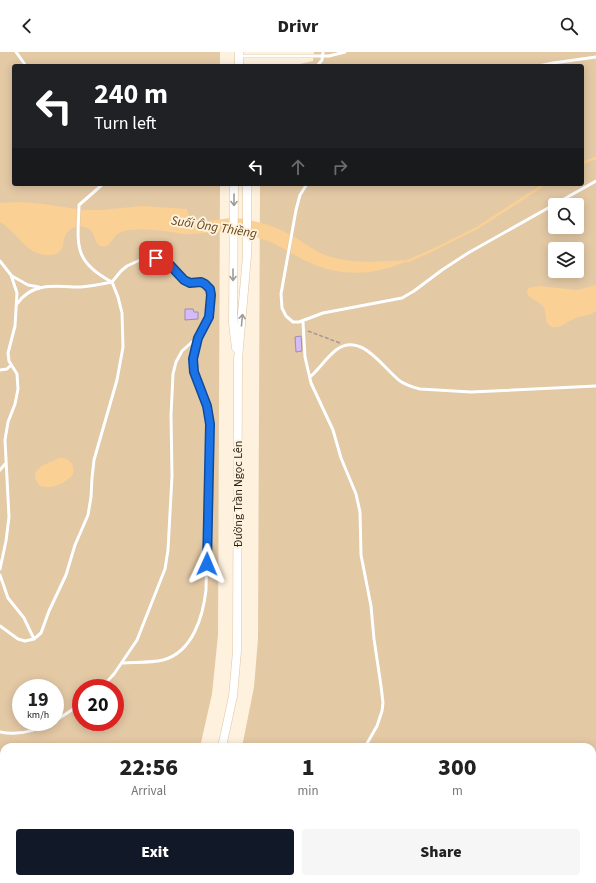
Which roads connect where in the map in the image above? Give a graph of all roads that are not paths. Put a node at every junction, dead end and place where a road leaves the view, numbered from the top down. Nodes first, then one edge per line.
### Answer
1 (16, 52) edge
2 (345, 52) edge
3 (239, 54) edge
4 (323, 54) edge
5 (596, 57) edge
6 (25, 64) edge
7 (318, 64) edge
8 (549, 64) edge
9 (596, 181) edge
10 (101, 186) edge
11 (234, 186) edge
12 (246, 186) edge
13 (305, 186) edge
14 (0, 261) edge
15 (11, 275) junction
16 (112, 282) junction
17 (39, 287) junction
18 (17, 304) junction
19 (303, 322) junction
20 (198, 338) junction
21 (238, 359) junction
22 (11, 365) junction
23 (0, 370) edge
24 (310, 377) junction
25 (596, 386) edge
26 (6, 464) junction
27 (0, 470) edge
28 (0, 569) edge
29 (0, 575) edge
30 (0, 626) edge
31 (34, 639) junction
32 (122, 662) junction
33 (108, 679) edge
34 (31, 731) edge
35 (0, 732) edge
36 (223, 743) edge
37 (367, 743) edge

1 - 6 lane
2 - 4 lane
3 - 4 lane
4 - 7 lane
5 - 8 lane
9 - 19 lane
10 - 16 lane
11 -> 21 street, Đường Trần Ngọc Lên
21 -> 12 street, Đường Trần Ngọc Lên
13 - 19 lane
14 - 15 lane
15 - 17 lane
15 - 18 lane
16 - 17 lane
16 - 20 lane
16 - 31 lane
17 - 18 lane
18 - 22 lane
19 - 24 lane
20 - 32 lane
20 - 32 lane
21 - 36 street, Đường Trần Ngọc Lên
22 - 23 lane
22 - 26 lane
24 - 25 lane
24 - 37 lane
26 - 27 lane
26 - 28 lane
29 - 31 lane
30 - 31 lane
32 - 33 lane
34 - 35 lane

